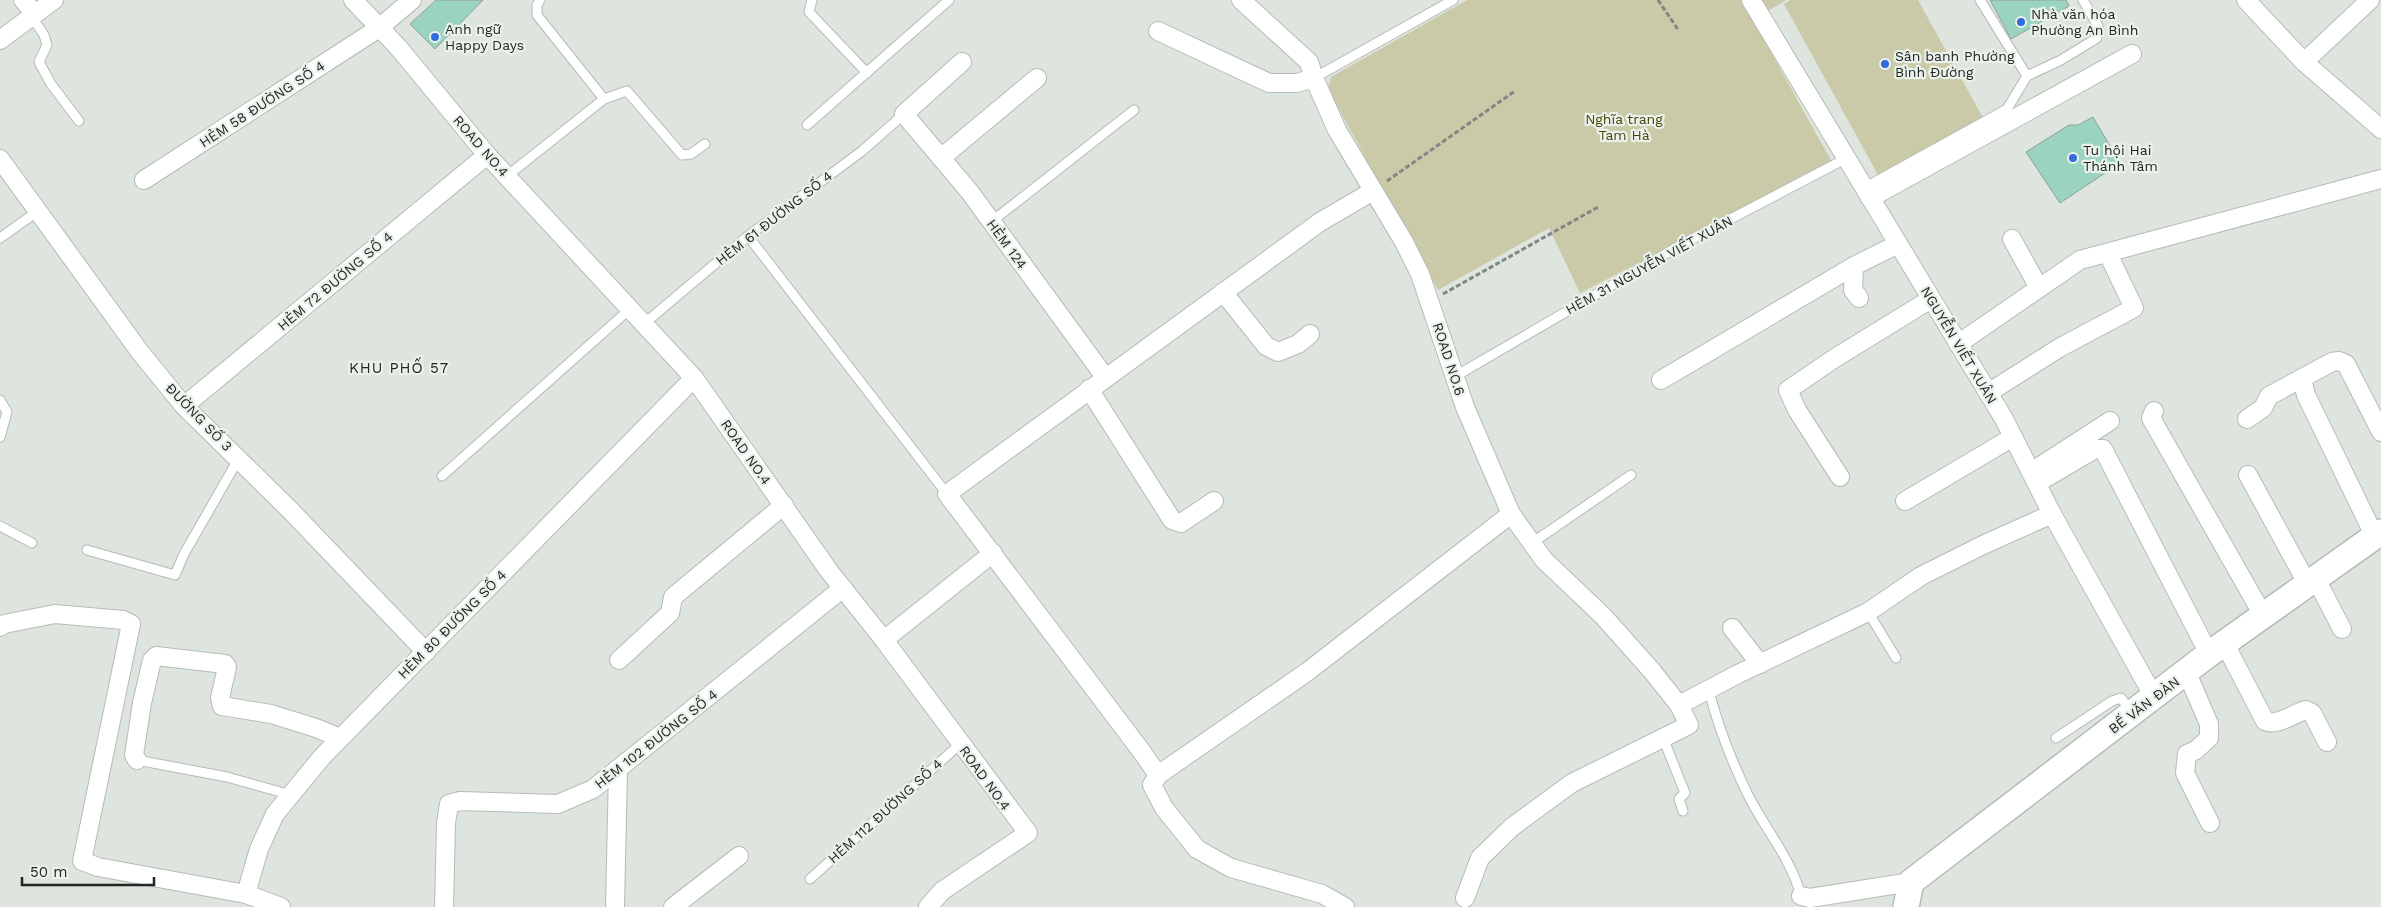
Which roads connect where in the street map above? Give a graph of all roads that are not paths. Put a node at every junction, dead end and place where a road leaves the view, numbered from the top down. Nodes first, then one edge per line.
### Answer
1 (23, 0) edge
2 (54, 0) edge
3 (353, 0) edge
4 (412, 0) edge
5 (540, 0) edge
6 (812, 0) edge
7 (949, 0) edge
8 (1241, 0) edge
9 (1453, 0) edge
10 (1751, 0) edge
11 (1980, 0) edge
12 (2083, 0) edge
13 (2246, 0) edge
14 (2370, 0) edge
15 (33, 15) junction
16 (379, 28) junction
17 (1158, 31) dead end
18 (0, 40) edge
19 (2132, 54) dead end
20 (962, 62) dead end
21 (2304, 62) junction
22 (867, 72) junction
23 (2026, 76) junction
24 (1037, 78) dead end
25 (1314, 78) junction
26 (604, 99) junction
27 (1134, 110) dead end
28 (904, 114) junction
29 (79, 120) dead end
30 (807, 125) dead end
31 (2381, 129) edge
32 (705, 144) dead end
33 (487, 155) junction
34 (941, 158) junction
35 (0, 159) edge
36 (1845, 159) junction
37 (507, 176) junction
38 (2381, 179) edge
39 (144, 180) dead end
40 (1372, 191) junction
41 (1867, 193) junction
42 (38, 212) junction
43 (992, 222) junction
44 (748, 236) junction
45 (0, 238) edge
46 (2012, 239) dead end
47 (1898, 244) junction
48 (2108, 254) junction
49 (1854, 266) junction
50 (2040, 288) junction
51 (1223, 292) junction
52 (1859, 298) dead end
53 (1931, 299) junction
54 (631, 308) junction
55 (645, 323) junction
56 (1310, 334) dead end
57 (1958, 344) junction
58 (1105, 377) junction
59 (1454, 377) junction
60 (694, 378) junction
61 (2302, 379) junction
62 (1661, 380) dead end
63 (1089, 389) junction
64 (1988, 393) junction
65 (0, 400) edge
66 (184, 406) junction
67 (2154, 411) dead end
68 (2247, 420) dead end
69 (2110, 421) dead end
70 (2381, 432) edge
71 (0, 437) edge
72 (2013, 437) junction
73 (239, 458) junction
74 (1631, 475) dead end
75 (2248, 475) dead end
76 (442, 476) dead end
77 (1840, 477) dead end
78 (2034, 478) junction
79 (947, 494) junction
80 (1214, 501) dead end
81 (1904, 501) dead end
82 (784, 506) junction
83 (1511, 514) junction
84 (2052, 514) junction
85 (0, 526) edge
86 (2378, 534) edge
87 (32, 543) dead end
88 (1532, 544) junction
89 (87, 550) dead end
90 (993, 553) junction
91 (2312, 582) junction
92 (843, 588) junction
93 (1868, 612) junction
94 (2264, 617) junction
95 (0, 627) edge
96 (1732, 628) dead end
97 (2342, 629) dead end
98 (884, 640) junction
99 (2217, 649) junction
100 (426, 652) junction
101 (1896, 658) dead end
102 (620, 660) dead end
103 (1760, 664) junction
104 (2187, 673) junction
105 (1709, 692) junction
106 (2154, 697) junction
107 (1679, 705) junction
108 (2132, 714) junction
109 (340, 738) junction
110 (1663, 738) junction
111 (2056, 738) dead end
112 (2327, 742) dead end
113 (960, 744) junction
114 (138, 760) joint
115 (618, 770) junction
116 (1158, 775) junction
117 (291, 794) junction
118 (1683, 811) dead end
119 (2210, 823) dead end
120 (739, 856) dead end
121 (810, 879) dead end
122 (1909, 893) edge
123 (246, 894) junction
124 (1801, 896) joint
125 (1465, 898) dead end
126 (281, 907) edge
127 (444, 907) edge
128 (615, 907) edge
129 (673, 907) edge
130 (928, 907) edge
131 (1345, 907) edge

1 - 15 street
2 - 15 street
3 - 16 street, ROAD NO.4
4 - 16 street, HẺM 58 ĐƯỜNG SỐ 4
5 - 26 lane
6 - 22 lane
7 - 22 lane
8 - 25 street, ROAD NO.6
9 - 25 lane
10 - 36 street, NGUYỄN VIẾT XUÂN
11 - 23 lane
12 - 23 lane
13 - 21 street
14 - 21 street
15 - 18 street
15 - 29 lane
16 - 33 street, ROAD NO.4
16 - 39 street, HẺM 58 ĐƯỜNG SỐ 4
17 - 25 street
19 - 41 street
20 - 28 street
21 - 31 street
22 - 30 lane
23 - 41 lane
24 - 34 street
25 - 40 street, ROAD NO.6
26 - 32 lane
26 - 37 lane
27 - 43 lane
28 - 34 street, HẺM 124
28 - 44 lane, HẺM 61 ĐƯỜNG SỐ 4
33 - 37 street, ROAD NO.4
33 - 66 street, HẺM 72 ĐƯỜNG SỐ 4
34 - 43 street, HẺM 124
35 - 42 street, ĐƯỜNG SỐ 3
36 - 41 street, NGUYỄN VIẾT XUÂN
36 - 59 lane, HẺM 31 NGUYỄN VIẾT XUÂN
37 - 54 street, ROAD NO.4
38 - 48 street
40 - 51 street
40 - 59 street, ROAD NO.6
41 - 47 street, NGUYỄN VIẾT XUÂN
42 - 45 lane
42 - 66 street, ĐƯỜNG SỐ 3
43 - 58 street, HẺM 124
44 - 55 lane, HẺM 61 ĐƯỜNG SỐ 4
44 - 79 lane
46 - 50 street
47 - 49 street
47 - 53 street, NGUYỄN VIẾT XUÂN
48 - 50 street
48 - 64 street
49 - 52 street
49 - 62 street
50 - 57 street
51 - 56 street
51 - 58 street
53 - 57 street, NGUYỄN VIẾT XUÂN
53 - 77 street
54 - 55 street, ROAD NO.4
54 - 76 lane
55 - 60 street, ROAD NO.4
57 - 64 street, NGUYỄN VIẾT XUÂN
58 - 63 street
59 - 83 street, ROAD NO.6
60 - 82 street, ROAD NO.4
60 - 100 street, HẺM 80 ĐƯỜNG SỐ 4
61 - 68 street
61 - 70 street
61 - 86 street
63 - 79 street
63 - 80 street
64 - 72 street, NGUYỄN VIẾT XUÂN
65 - 71 lane
66 - 73 street, ĐƯỜNG SỐ 3
67 - 94 street
69 - 78 street
72 - 78 street, NGUYỄN VIẾT XUÂN
72 - 81 street
73 - 89 lane
73 - 100 street, ĐƯỜNG SỐ 3
74 - 88 lane
75 - 91 street
78 - 84 street, NGUYỄN VIẾT XUÂN
78 - 99 street
79 - 90 street
82 - 92 street, ROAD NO.4
82 - 102 street
83 - 88 street, ROAD NO.6
83 - 116 street
84 - 93 street
84 - 106 street, NGUYỄN VIẾT XUÂN
85 - 87 lane
86 - 91 street, BẾ VĂN ĐÀN
88 - 107 street, ROAD NO.6
90 - 98 street
90 - 116 street
91 - 94 street, BẾ VĂN ĐÀN
91 - 97 street
92 - 98 street, ROAD NO.4
92 - 115 street, HẺM 102 ĐƯỜNG SỐ 4
93 - 101 lane
93 - 103 street
94 - 99 street, BẾ VĂN ĐÀN
95 - 123 street
96 - 103 street
98 - 113 street, ROAD NO.4
99 - 104 street, BẾ VĂN ĐÀN
99 - 112 street
100 - 109 street, HẺM 80 ĐƯỜNG SỐ 4
103 - 105 street
104 - 106 street, BẾ VĂN ĐÀN
104 - 119 street
105 - 107 street
105 - 124 lane
106 - 108 street, BẾ VĂN ĐÀN
107 - 110 street
108 - 111 lane
108 - 122 street, BẾ VĂN ĐÀN
109 - 114 street
109 - 117 street, HẺM 80 ĐƯỜNG SỐ 4
110 - 118 lane
110 - 125 street
113 - 121 lane, HẺM 112 ĐƯỜNG SỐ 4
113 - 130 street, ROAD NO.4
114 - 117 lane
115 - 127 street, HẺM 102 ĐƯỜNG SỐ 4
115 - 128 street
116 - 131 street
117 - 123 street, HẺM 80 ĐƯỜNG SỐ 4
120 - 129 street
122 - 124 street
123 - 126 street

